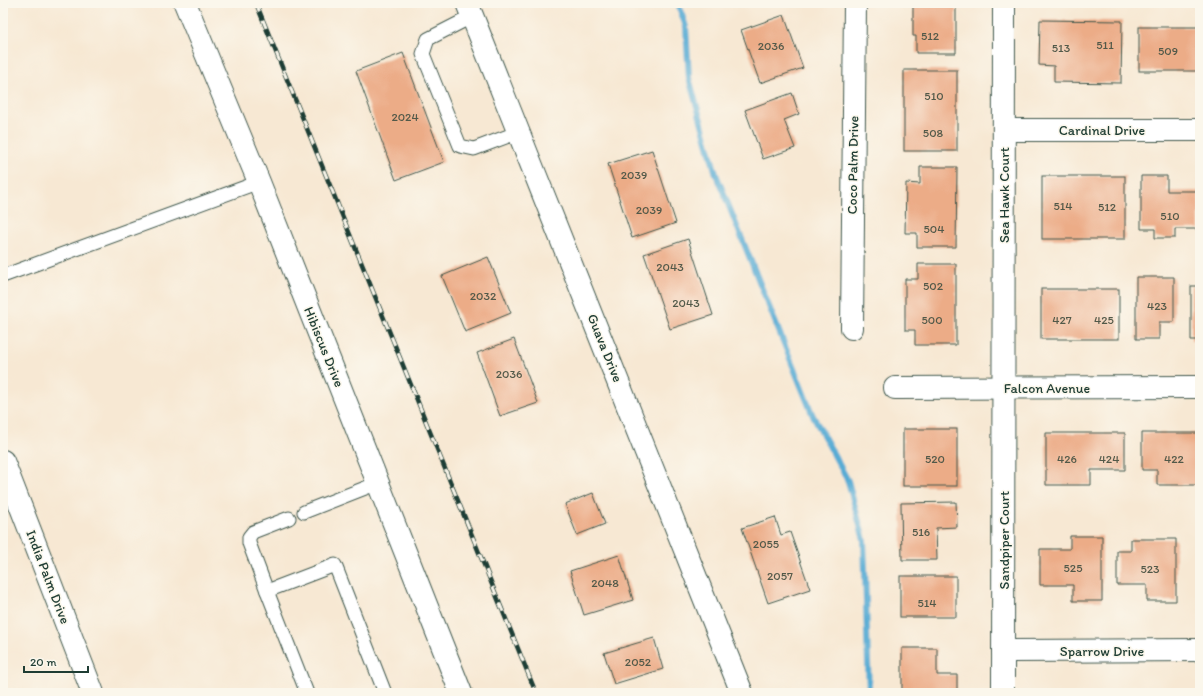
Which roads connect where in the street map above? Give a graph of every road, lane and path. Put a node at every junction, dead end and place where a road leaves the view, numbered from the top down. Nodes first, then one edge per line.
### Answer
1 (185, 3) edge
2 (855, 3) edge
3 (1004, 3) edge
4 (470, 10) edge
5 (1004, 130) junction
6 (1200, 130) edge
7 (519, 132) junction
8 (259, 182) junction
9 (3, 276) edge
10 (852, 328) dead end
11 (1200, 387) edge
12 (895, 388) dead end
13 (1004, 388) junction
14 (3, 461) edge
15 (378, 483) junction
16 (304, 512) dead end
17 (288, 518) dead end
18 (268, 592) junction
19 (1200, 650) edge
20 (1003, 651) junction
21 (93, 693) edge
22 (307, 693) edge
23 (385, 693) edge
24 (461, 693) edge
25 (742, 693) edge
26 (1003, 693) edge

1 - 8 street, Hibiscus Drive
2 - 10 street, Coco Palm Drive
3 - 5 street, Sea Hawk Court
4 - 7 street, Guava Drive
4 - 7 lane
5 - 6 street, Cardinal Drive
5 - 13 street, Sea Hawk Court
7 - 25 street, Guava Drive
8 - 9 lane
8 - 15 street, Hibiscus Drive
11 - 13 street, Falcon Avenue
12 - 13 street, Falcon Avenue
13 - 20 street, Sandpiper Court
14 - 21 street, India Palm Drive
15 - 16 lane
15 - 24 street, Hibiscus Drive
17 - 18 lane
18 - 22 lane
18 - 23 lane
19 - 20 street, Sparrow Drive
20 - 26 street, Sandpiper Court

